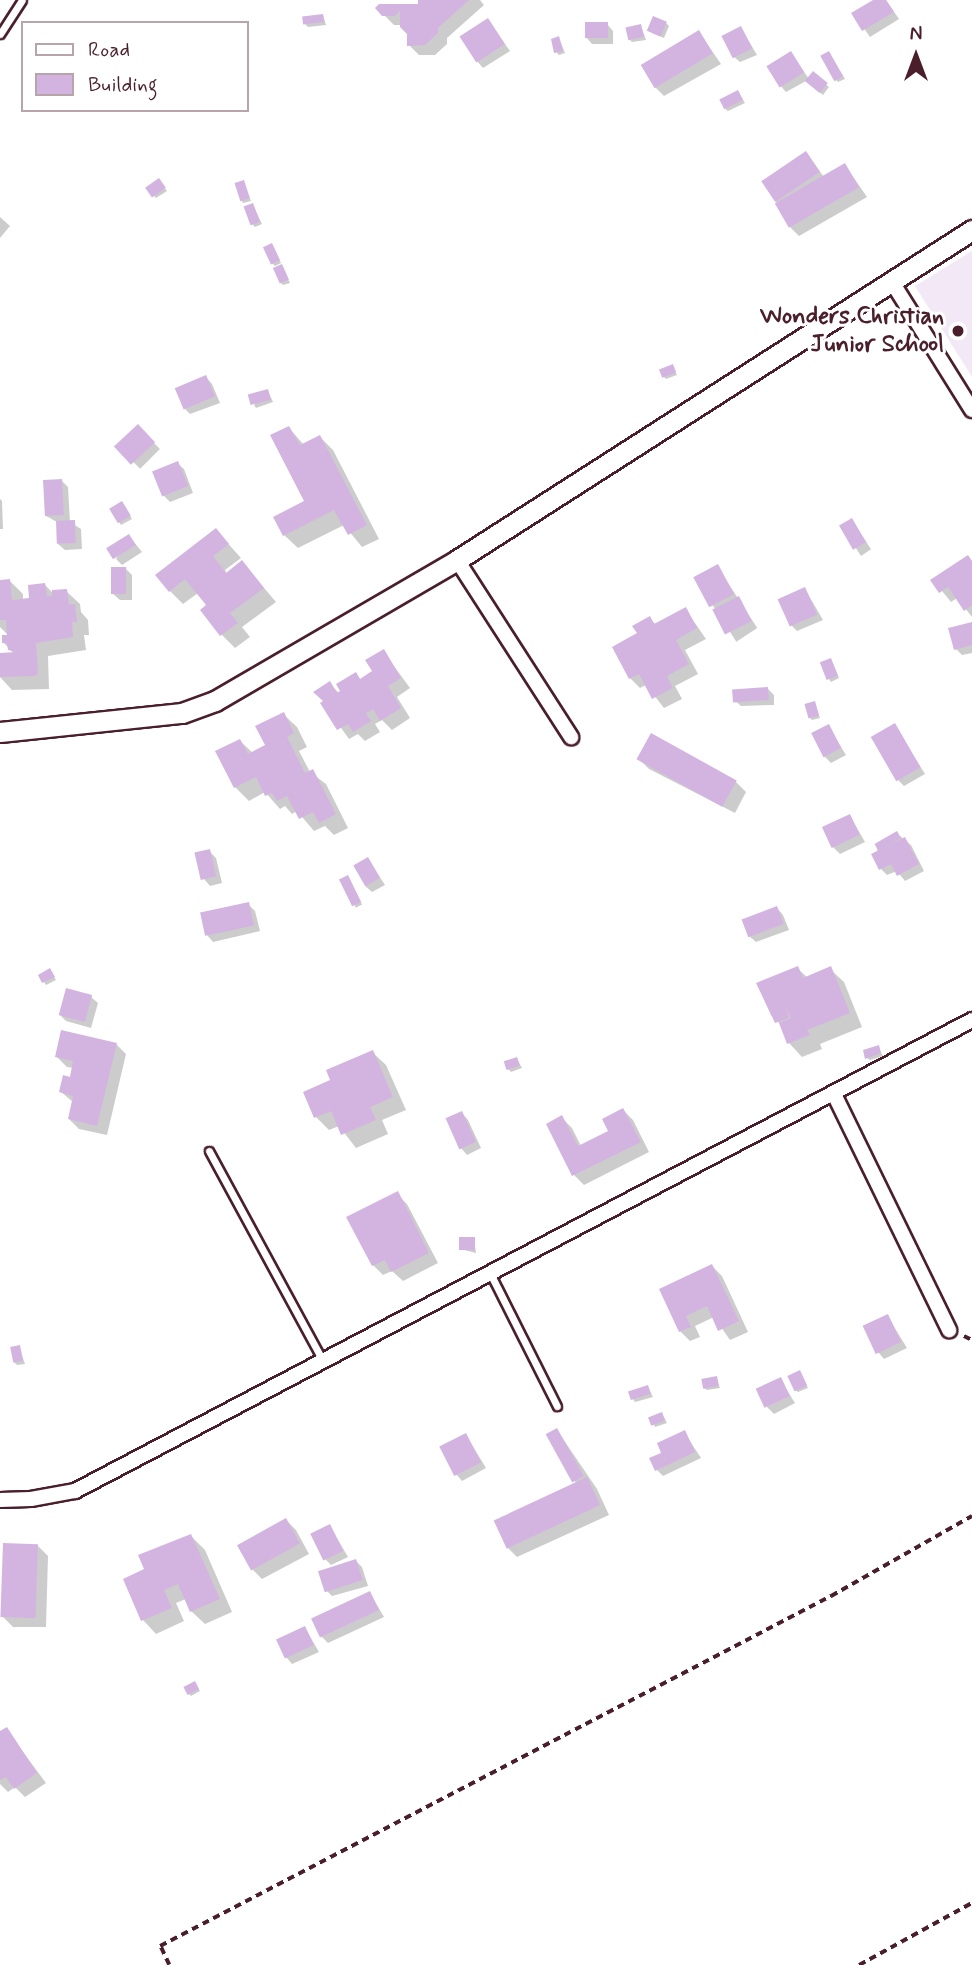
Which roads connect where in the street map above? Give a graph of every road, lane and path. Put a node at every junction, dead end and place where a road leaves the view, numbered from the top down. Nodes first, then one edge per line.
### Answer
1 (22, 0) edge
2 (0, 34) edge
3 (972, 230) edge
4 (892, 282) junction
5 (972, 410) edge
6 (457, 560) junction
7 (0, 732) edge
8 (571, 737) dead end
9 (972, 1020) edge
10 (834, 1094) junction
11 (209, 1151) dead end
12 (490, 1272) junction
13 (949, 1330) dead end
14 (323, 1361) junction
15 (558, 1406) dead end
16 (0, 1500) edge
17 (972, 1516) edge
18 (972, 1903) edge
19 (169, 1965) edge
20 (859, 1965) edge

1 - 2 lane
3 - 4 street
4 - 5 street
4 - 6 street
6 - 7 street
6 - 8 street
9 - 10 street
10 - 12 street
10 - 13 street
11 - 14 lane
12 - 14 street
12 - 15 lane
14 - 16 street
17 - 19 path
18 - 20 path

